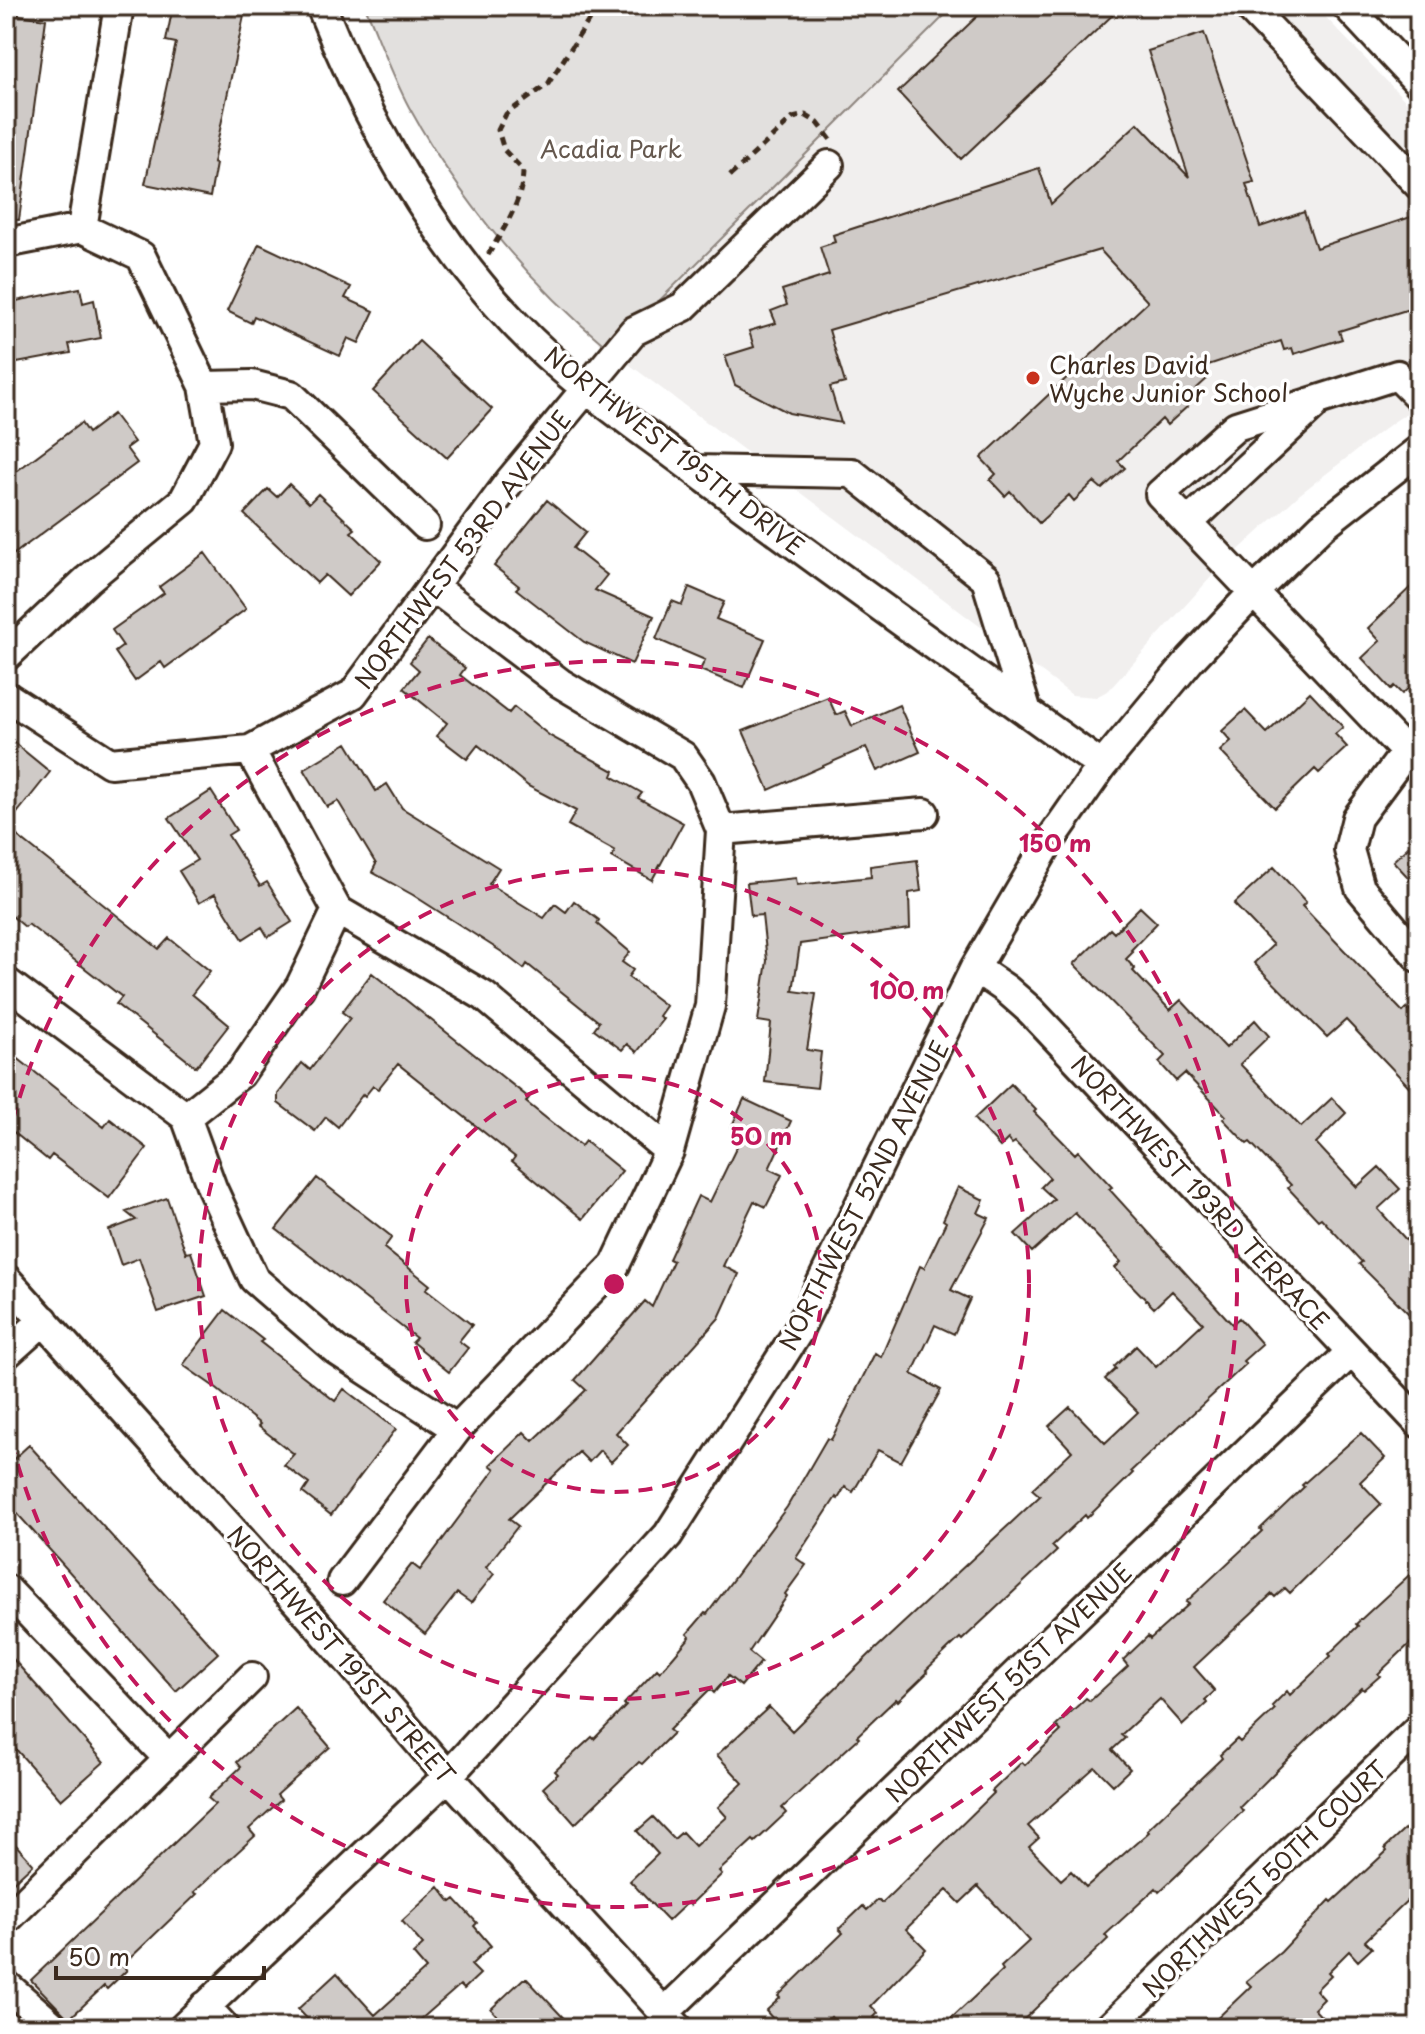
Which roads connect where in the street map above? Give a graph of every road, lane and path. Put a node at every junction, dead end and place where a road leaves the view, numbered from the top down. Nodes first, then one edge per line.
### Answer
1 (119, 6) edge
2 (321, 6) edge
3 (598, 6) edge
4 (1248, 6) edge
5 (1347, 6) edge
6 (1419, 83) edge
7 (829, 165) joint
8 (730, 176) dead end
9 (1419, 185) edge
10 (82, 228) junction
11 (6, 243) edge
12 (476, 276) junction
13 (204, 386) junction
14 (585, 387) junction
15 (1419, 397) edge
16 (1319, 400) junction
17 (1419, 450) edge
18 (696, 470) junction
19 (1188, 523) junction
20 (425, 525) dead end
21 (432, 586) junction
22 (1254, 592) junction
23 (6, 656) edge
24 (6, 696) edge
25 (1027, 712) junction
26 (1412, 747) edge
27 (250, 750) junction
28 (1102, 766) junction
29 (924, 813) dead end
30 (721, 830) junction
31 (337, 910) junction
32 (1419, 958) edge
33 (975, 968) junction
34 (6, 982) edge
35 (186, 1117) junction
36 (669, 1151) junction
37 (6, 1279) edge
38 (44, 1320) junction
39 (1351, 1352) junction
40 (6, 1354) edge
41 (1419, 1423) edge
42 (457, 1429) junction
43 (342, 1581) dead end
44 (9, 1598) edge
45 (252, 1677) dead end
46 (1419, 1728) edge
47 (169, 1759) junction
48 (448, 1776) junction
49 (6, 1920) edge
50 (6, 1985) edge
51 (205, 2006) junction
52 (672, 2020) edge
53 (55, 2028) edge
54 (183, 2028) edge
55 (225, 2028) edge
56 (1109, 2028) edge

1 - 10 street
2 - 12 street, NORTHWEST 195TH DRIVE
3 - 12 path
4 - 9 street
5 - 6 street
7 - 8 path
7 - 14 street, NORTHWEST 53RD AVENUE
10 - 11 street
10 - 13 street
12 - 14 street, NORTHWEST 195TH DRIVE
13 - 20 street
13 - 23 street
14 - 18 street, NORTHWEST 195TH DRIVE
14 - 21 street, NORTHWEST 53RD AVENUE
15 - 16 street
16 - 19 street
16 - 19 street
17 - 22 street, NORTHWEST 52ND AVENUE
18 - 25 street, NORTHWEST 195TH DRIVE
18 - 25 street
19 - 22 street
21 - 27 street, NORTHWEST 53RD AVENUE
21 - 30 street
22 - 26 street
22 - 28 street, NORTHWEST 52ND AVENUE
24 - 27 street, NORTHWEST 53RD AVENUE
25 - 28 street, NORTHWEST 195TH DRIVE
26 - 32 street
27 - 31 street
28 - 33 street, NORTHWEST 52ND AVENUE
29 - 30 street
30 - 36 street
31 - 35 street
31 - 36 street
33 - 39 street, NORTHWEST 193RD TERRACE
33 - 48 street, NORTHWEST 52ND AVENUE
34 - 35 street
35 - 42 street
36 - 42 street
37 - 38 street, NORTHWEST 191ST STREET
38 - 40 street
38 - 48 street, NORTHWEST 191ST STREET
39 - 41 street, NORTHWEST 193RD TERRACE
39 - 52 street, NORTHWEST 51ST AVENUE
42 - 43 street
44 - 47 street
45 - 47 street
46 - 56 street, NORTHWEST 50TH COURT
47 - 49 street
48 - 51 street, NORTHWEST 52ND AVENUE
48 - 52 street, NORTHWEST 191ST STREET
50 - 53 street
51 - 54 street, NORTHWEST 52ND AVENUE
51 - 55 street

